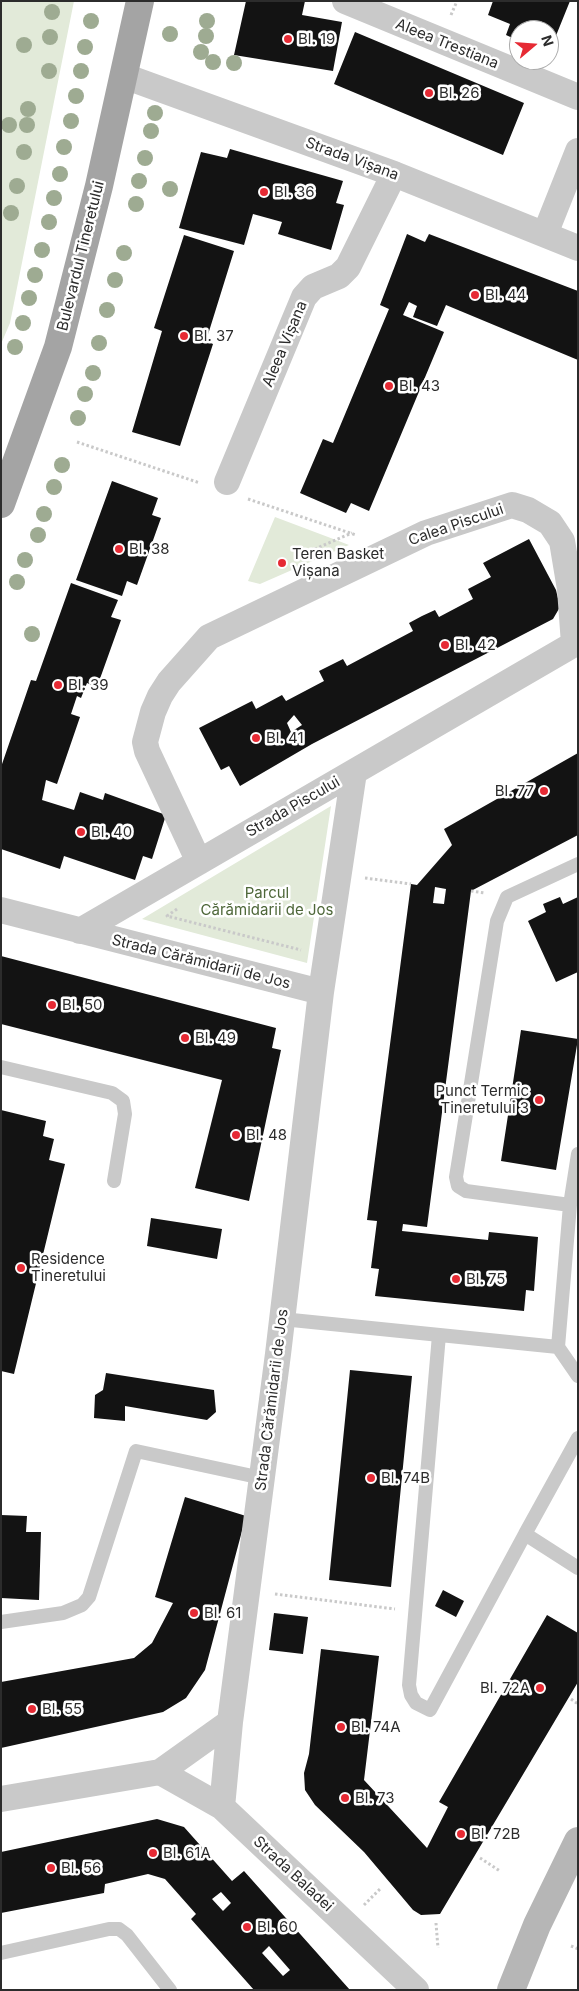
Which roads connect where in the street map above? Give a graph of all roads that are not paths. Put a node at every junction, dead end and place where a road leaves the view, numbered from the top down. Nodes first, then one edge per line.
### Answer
1 (140, 1) edge
2 (344, 1) edge
3 (124, 76) junction
4 (578, 97) edge
5 (578, 151) edge
6 (394, 174) junction
7 (545, 234) junction
8 (578, 248) edge
9 (227, 482) dead end
10 (1, 504) edge
11 (576, 644) edge
12 (354, 772) junction
13 (199, 862) junction
14 (578, 864) edge
15 (1, 910) edge
16 (80, 931) junction
17 (321, 992) junction
18 (1, 1067) edge
19 (578, 1154) edge
20 (114, 1181) dead end
21 (570, 1205) junction
22 (282, 1319) junction
23 (440, 1335) junction
24 (558, 1347) junction
25 (578, 1376) edge
26 (578, 1438) edge
27 (262, 1478) junction
28 (525, 1534) junction
29 (578, 1568) edge
30 (1, 1622) edge
31 (230, 1722) junction
32 (160, 1772) junction
33 (1, 1799) edge
34 (222, 1807) junction
35 (578, 1841) edge
36 (1, 1952) edge
37 (170, 1990) edge
38 (416, 1990) edge
39 (511, 1990) edge

1 - 3 main road, Bulevardul Tineretului
2 - 4 street, Aleea Trestiana
3 - 6 street, Strada Vișana
3 - 10 main road, Bulevardul Tineretului
5 - 7 street
6 - 7 street, Strada Vișana
6 - 9 street, Aleea Vișana
7 - 8 street, Strada Vișana
11 - 12 street, Strada Piscului
11 - 13 street, Calea Piscului
12 - 13 street, Strada Piscului
12 - 17 street, Strada Cărămidarii de Jos
13 - 16 street, Strada Piscului
14 - 21 lane
15 - 16 street
16 - 17 street, Strada Cărămidarii de Jos
17 - 22 street, Strada Cărămidarii de Jos
18 - 20 lane
19 - 21 lane
21 - 24 lane
22 - 23 lane
22 - 27 street, Strada Cărămidarii de Jos
23 - 24 lane
23 - 28 lane
24 - 25 lane
26 - 28 lane
27 - 30 lane
27 - 31 street, Strada Cărămidarii de Jos
28 - 29 lane
31 - 32 street
31 - 34 street, Strada Cărămidarii de Jos
32 - 33 street
32 - 34 street, Strada Baladei
34 - 38 street, Strada Baladei
35 - 39 main road
36 - 37 lane

